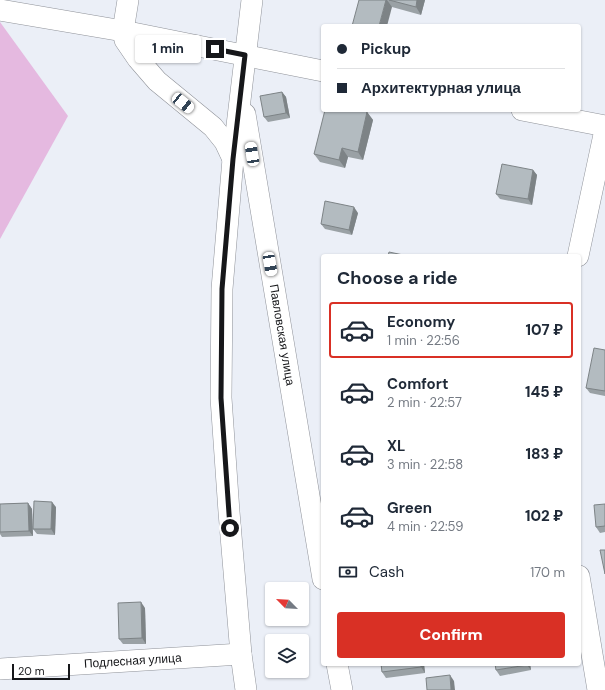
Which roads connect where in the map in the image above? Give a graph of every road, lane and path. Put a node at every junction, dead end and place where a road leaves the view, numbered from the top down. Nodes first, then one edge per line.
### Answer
1 (128, 0) edge
2 (252, 0) edge
3 (0, 10) edge
4 (123, 31) junction
5 (245, 55) junction
6 (321, 71) edge
7 (241, 91) junction
8 (532, 112) edge
9 (605, 126) edge
10 (605, 130) edge
11 (233, 159) junction
12 (578, 254) edge
13 (321, 567) edge
14 (581, 588) edge
15 (241, 654) junction
16 (337, 666) edge
17 (0, 669) edge
18 (246, 690) edge
19 (342, 690) edge
20 (598, 690) edge

1 - 4 street
2 - 5 street
3 - 4 street
4 - 5 street
4 - 11 street
5 - 6 street
5 - 7 street
7 - 11 street
7 - 13 street, Павловская улица
8 - 9 street
10 - 12 street
11 - 15 street
14 - 20 street
15 - 17 street, Подлесная улица
15 - 18 street
16 - 19 street

